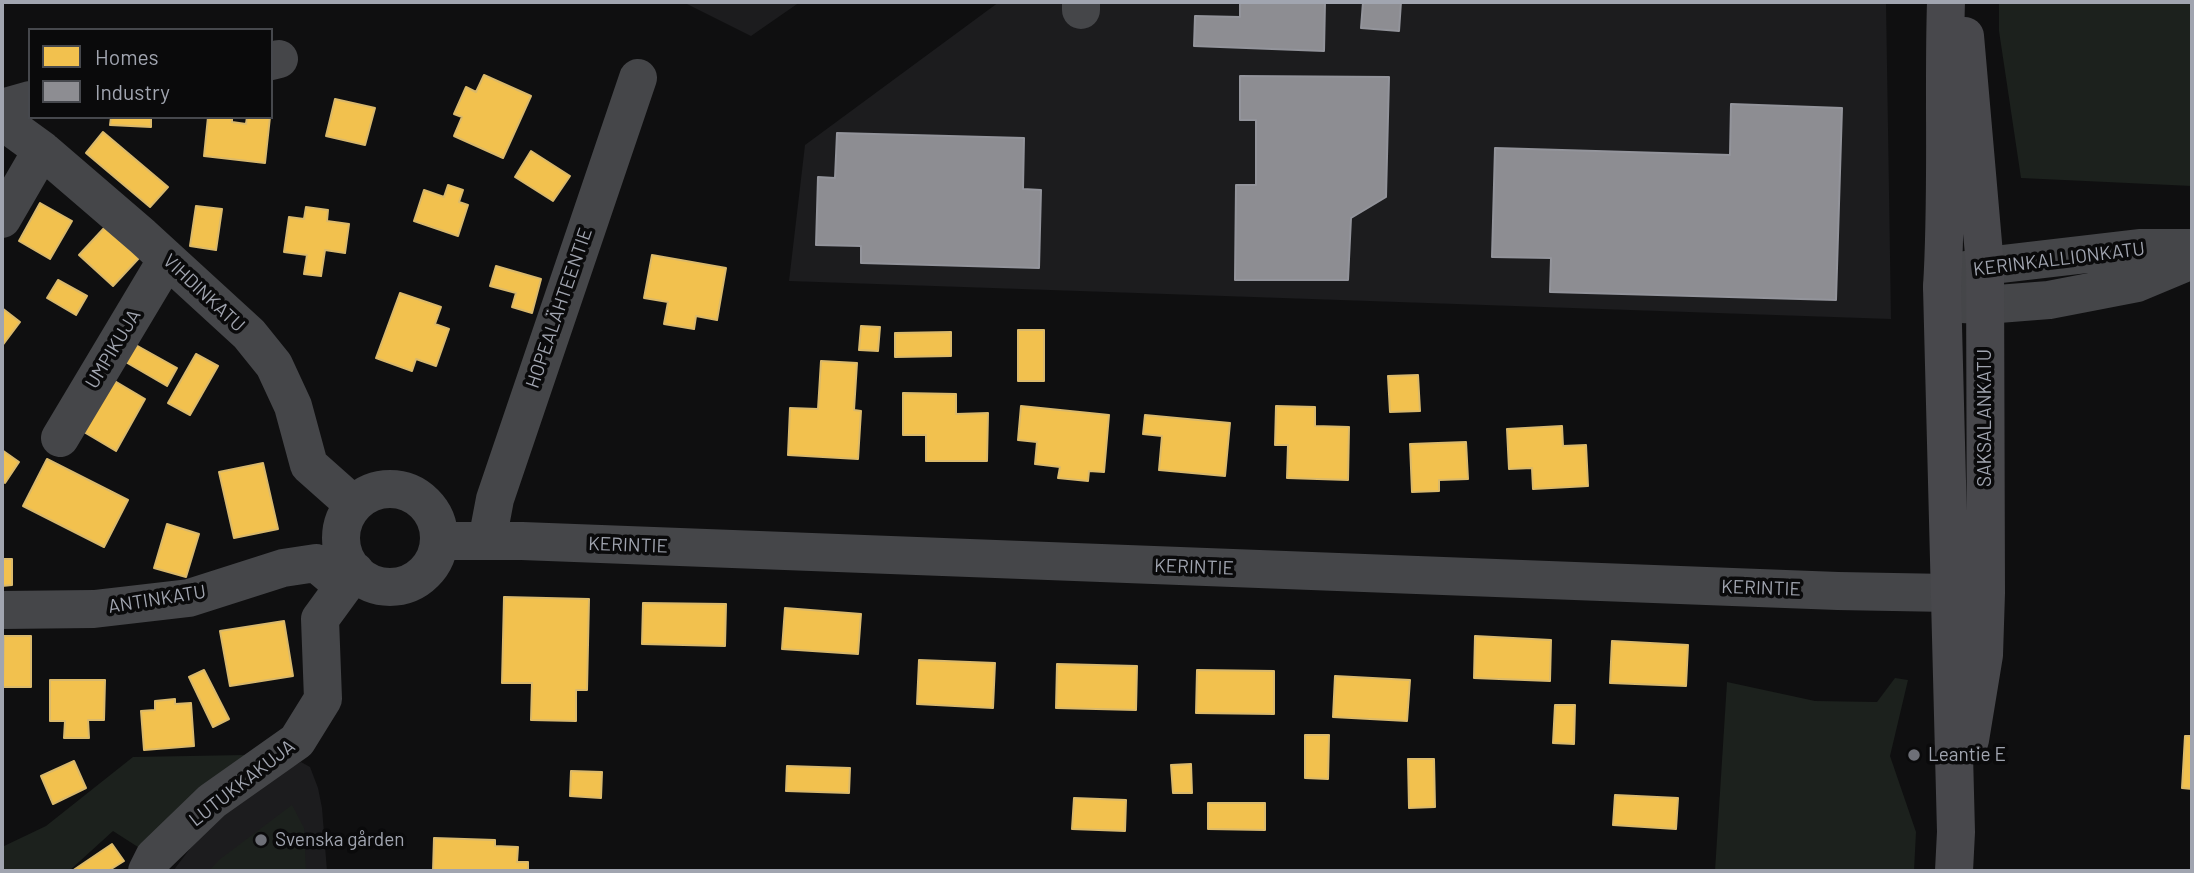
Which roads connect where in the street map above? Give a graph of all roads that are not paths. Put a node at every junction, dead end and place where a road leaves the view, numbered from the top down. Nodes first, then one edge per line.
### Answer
1 (1946, 2) edge
2 (1960, 2) edge
3 (638, 78) dead end
4 (28, 101) edge
5 (2, 108) edge
6 (2, 121) edge
7 (42, 149) junction
8 (2, 219) edge
9 (2192, 248) edge
10 (167, 259) junction
11 (2192, 260) edge
12 (1985, 267) junction
13 (1942, 287) junction
14 (1985, 305) junction
15 (60, 439) dead end
16 (354, 505) junction
17 (439, 541) junction
18 (487, 541) junction
19 (349, 579) junction
20 (1949, 593) junction
21 (2, 610) edge
22 (1956, 832) junction
23 (147, 871) edge
24 (1954, 871) edge

1 - 13 main road, SAKSALANKATU
2 - 12 main road, SAKSALANKATU
3 - 18 street, HOPEALÄHTEENTIE
4 - 5 street
6 - 7 street, VIHDINKATU
7 - 8 street
7 - 10 street, VIHDINKATU
9 - 12 street, KERINKALLIONKATU
10 - 15 street, UMPIKUJA
10 - 16 street, VIHDINKATU
11 - 14 street, KERINKALLIONKATU
12 - 13 street, KERINKALLIONKATU
12 - 14 main road, SAKSALANKATU
13 - 14 street, KERINKALLIONKATU
13 - 20 main road, SAKSALANKATU
14 - 22 main road, SAKSALANKATU
16 - 17 street
16 - 19 street
17 - 18 street, KERINTIE
17 - 19 street
18 - 20 street, KERINTIE
19 - 21 street, ANTINKATU
19 - 23 street, LUTUKKAKUJA
20 - 22 main road, SAKSALANKATU
22 - 24 main road, SAKSALANKATU

